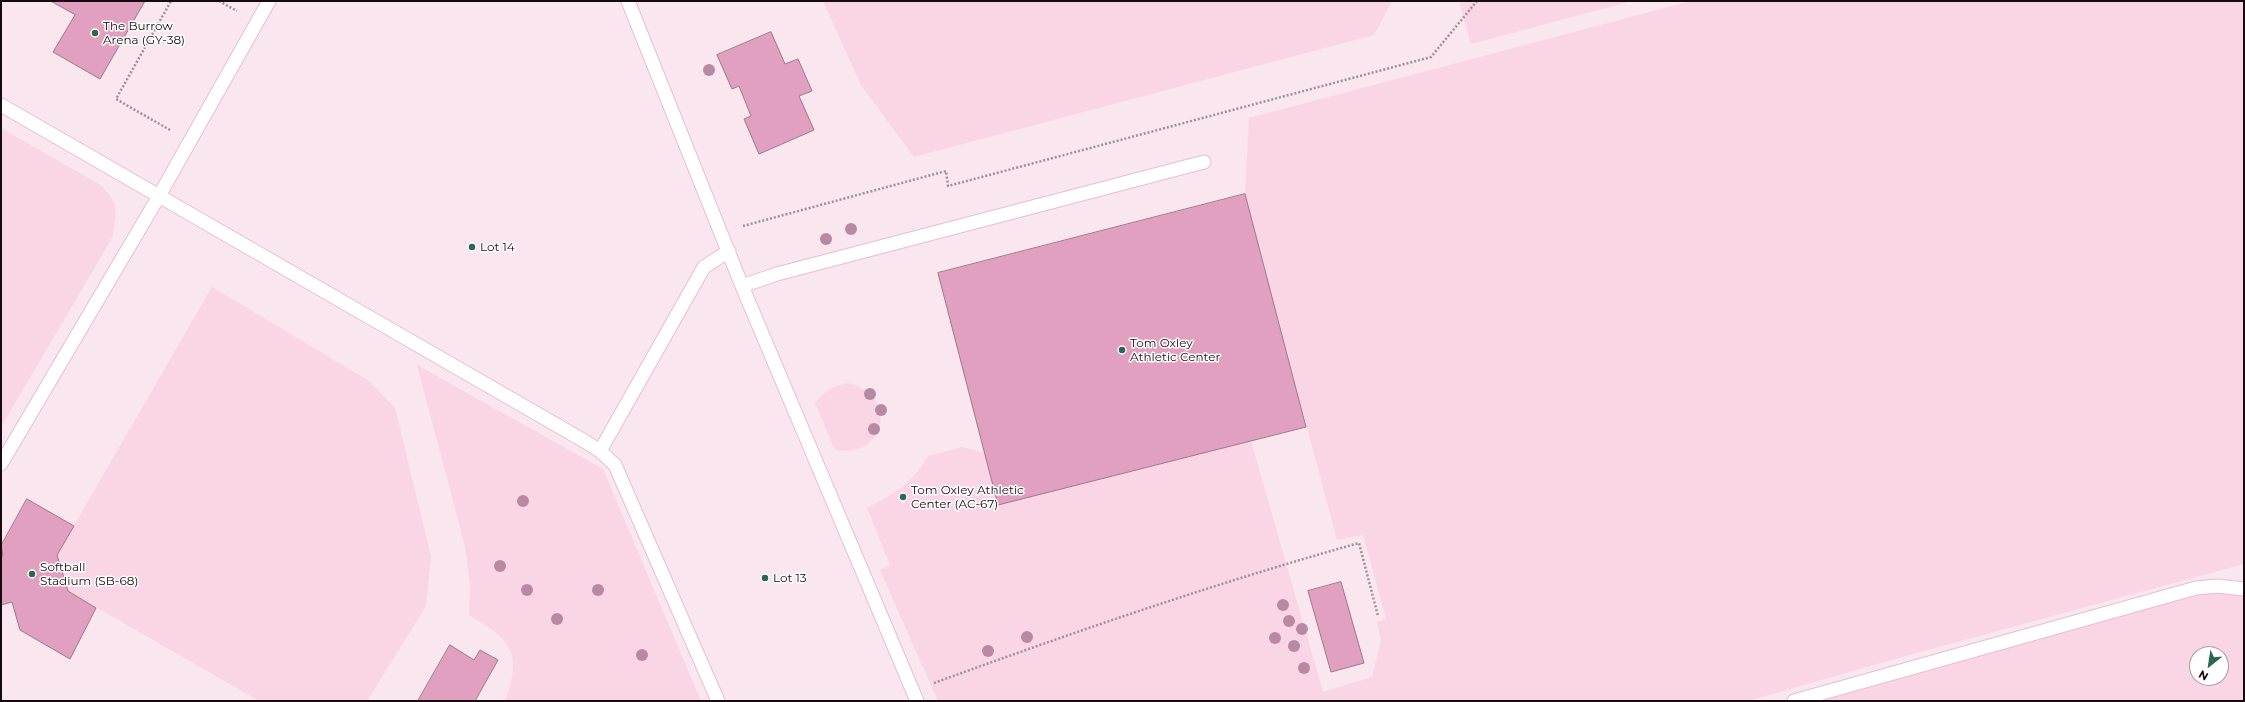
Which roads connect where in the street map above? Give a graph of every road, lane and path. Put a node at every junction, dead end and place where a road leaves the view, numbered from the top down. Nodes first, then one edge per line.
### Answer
1 (171, 1) edge
2 (269, 1) edge
3 (628, 1) edge
4 (1477, 1) edge
5 (1, 105) edge
6 (190, 141) junction
7 (1204, 162) dead end
8 (159, 196) junction
9 (722, 234) junction
10 (729, 251) junction
11 (742, 286) junction
12 (600, 451) junction
13 (1, 464) edge
14 (2244, 589) edge
15 (1378, 616) dead end
16 (915, 696) edge
17 (718, 701) edge
18 (1794, 701) edge

1 - 6 path
2 - 6 lane
3 - 9 lane
4 - 9 path
5 - 8 lane
6 - 8 lane
7 - 11 lane
8 - 12 lane
8 - 13 lane
9 - 10 lane
10 - 11 lane
10 - 12 lane
11 - 16 lane
12 - 17 lane
14 - 18 lane
15 - 16 path

